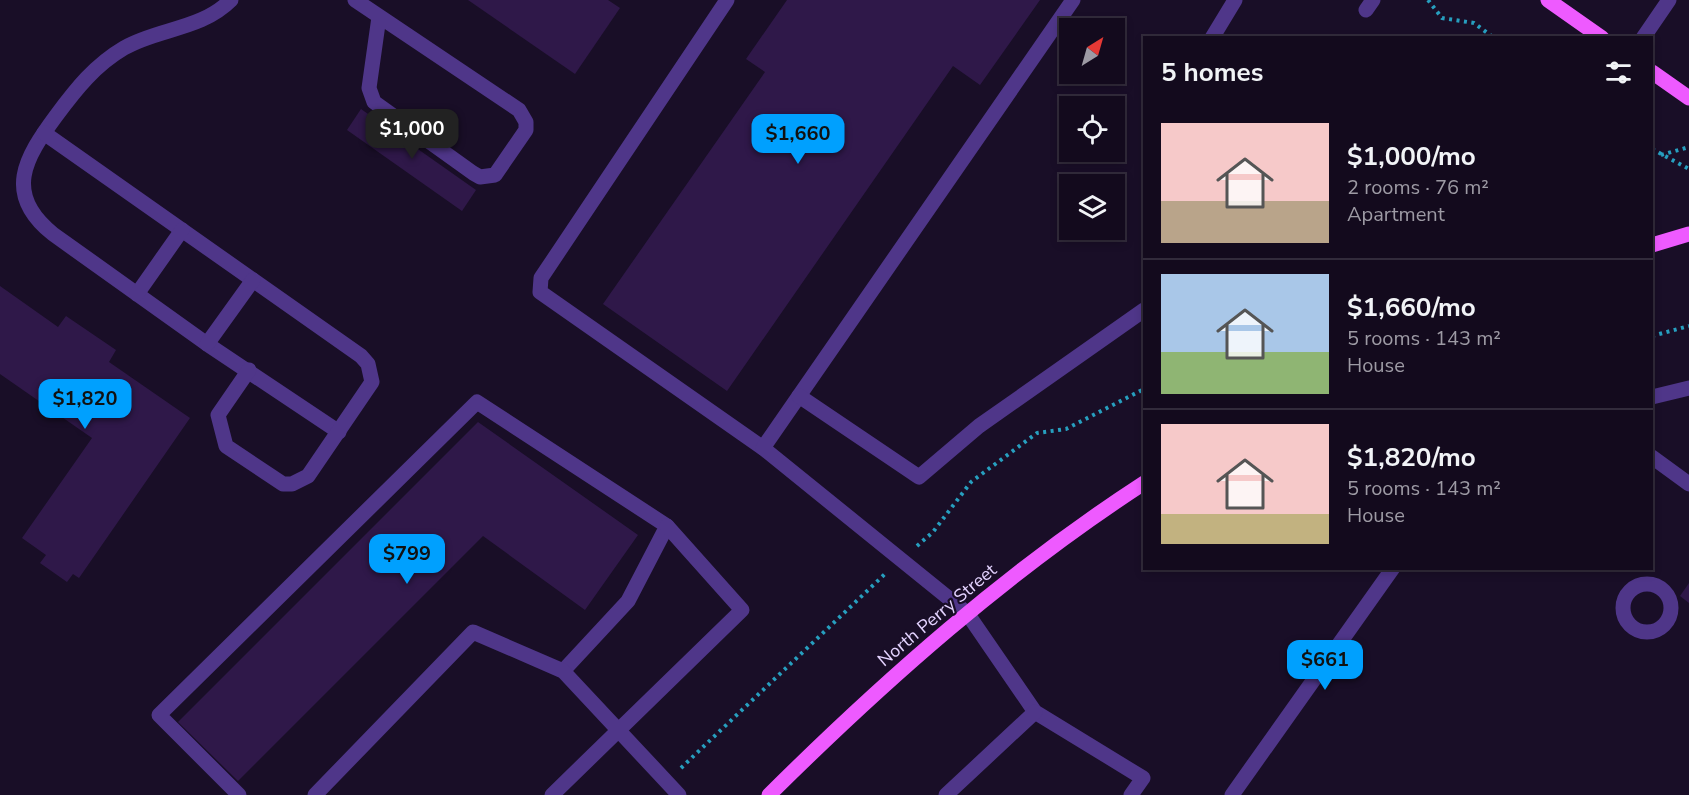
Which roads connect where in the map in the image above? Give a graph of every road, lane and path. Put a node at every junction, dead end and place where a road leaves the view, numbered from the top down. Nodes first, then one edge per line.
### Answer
1 (231, 0) edge
2 (354, 0) edge
3 (727, 0) edge
4 (1073, 0) edge
5 (1235, 0) edge
6 (1428, 0) edge
7 (1548, 0) edge
8 (1669, 0) edge
9 (379, 17) junction
10 (1213, 36) edge
11 (1491, 36) edge
12 (1599, 36) edge
13 (1644, 36) edge
14 (1653, 73) edge
15 (1689, 98) edge
16 (44, 133) junction
17 (1689, 147) edge
18 (1653, 150) edge
19 (1659, 154) junction
20 (1653, 156) edge
21 (1689, 169) edge
22 (182, 230) junction
23 (1689, 234) edge
24 (1653, 245) edge
25 (253, 280) junction
26 (137, 294) junction
27 (1143, 311) edge
28 (1689, 326) edge
29 (1653, 336) edge
30 (207, 344) junction
31 (249, 370) junction
32 (1689, 387) edge
33 (799, 396) junction
34 (1653, 397) edge
35 (339, 432) junction
36 (763, 448) junction
37 (1653, 458) edge
38 (1143, 484) edge
39 (1689, 484) edge
40 (667, 526) junction
41 (1392, 570) edge
42 (1648, 570) edge
43 (1650, 584) dead end
44 (967, 613) junction
45 (563, 671) junction
46 (1035, 712) junction
47 (619, 730) junction
48 (239, 795) edge
49 (315, 795) edge
50 (552, 795) edge
51 (679, 795) edge
52 (769, 795) edge
53 (946, 795) edge
54 (1131, 795) edge
55 (1232, 795) edge

1 - 16 street
2 - 9 street
3 - 36 street
4 - 33 street
5 - 10 street
6 - 11 path
7 - 12 main road
8 - 13 street
9 - 9 street
14 - 15 main road
16 - 22 street
16 - 26 street
17 - 19 path
18 - 19 path
19 - 20 path
19 - 21 path
22 - 25 street
22 - 26 street
23 - 24 main road
25 - 30 street
25 - 35 street
26 - 30 street
27 - 33 street
28 - 29 path
30 - 31 street
31 - 35 street
31 - 35 street
32 - 34 street
33 - 36 street
36 - 44 street
37 - 39 street
38 - 44 main road, North Perry Street
40 - 45 street
40 - 47 street
40 - 48 street
41 - 55 street
42 - 43 street
44 - 46 street
44 - 52 main road, North Perry Street
45 - 47 street
45 - 49 street
46 - 53 street
46 - 54 street
47 - 50 street
47 - 51 street

